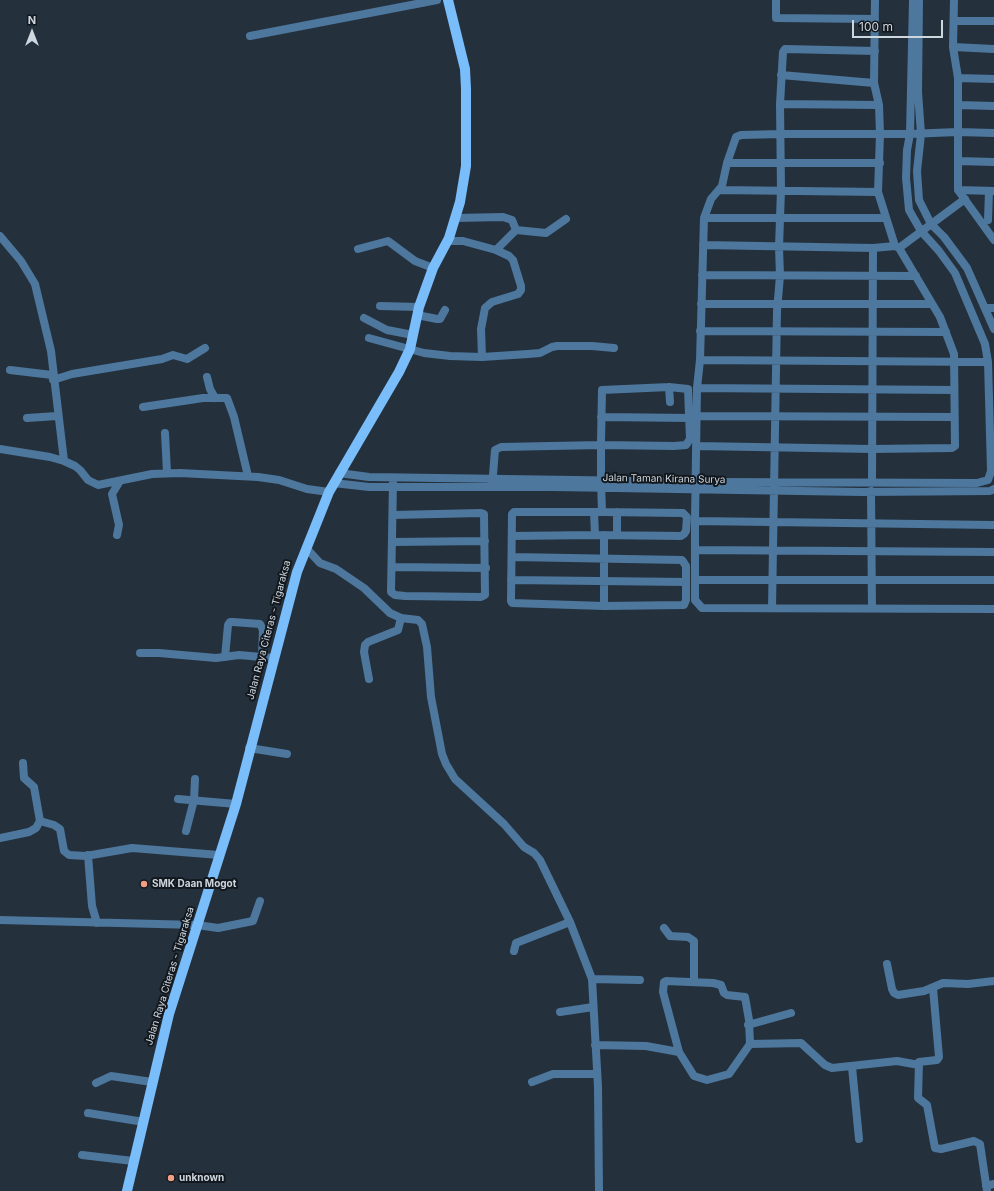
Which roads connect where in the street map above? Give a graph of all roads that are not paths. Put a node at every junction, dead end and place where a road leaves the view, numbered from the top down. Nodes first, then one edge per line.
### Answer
1 (437, 0) edge
2 (448, 0) edge
3 (776, 0) edge
4 (875, 0) edge
5 (913, 0) edge
6 (919, 0) edge
7 (954, 0) edge
8 (875, 19) junction
9 (954, 21) junction
10 (994, 21) edge
11 (250, 36) dead end
12 (953, 47) junction
13 (994, 48) edge
14 (875, 51) junction
15 (781, 76) junction
16 (958, 78) junction
17 (994, 78) edge
18 (874, 83) junction
19 (780, 104) junction
20 (879, 105) junction
21 (958, 105) junction
22 (994, 106) edge
23 (957, 132) junction
24 (994, 133) edge
25 (781, 134) junction
26 (880, 134) junction
27 (910, 134) junction
28 (921, 134) junction
29 (958, 161) junction
30 (781, 162) junction
31 (994, 162) edge
32 (727, 163) junction
33 (880, 163) junction
34 (720, 190) junction
35 (781, 190) junction
36 (958, 190) junction
37 (992, 191) edge
38 (878, 192) junction
39 (965, 199) junction
40 (780, 217) junction
41 (455, 218) junction
42 (704, 218) junction
43 (885, 218) junction
44 (566, 219) dead end
45 (988, 220) edge
46 (931, 224) junction
47 (516, 230) junction
48 (921, 231) junction
49 (0, 236) edge
50 (994, 240) edge
51 (447, 241) junction
52 (703, 246) junction
53 (779, 247) junction
54 (897, 247) junction
55 (873, 248) junction
56 (358, 249) dead end
57 (496, 250) junction
58 (434, 268) junction
59 (702, 275) junction
60 (780, 276) junction
61 (872, 276) junction
62 (916, 276) junction
63 (778, 303) junction
64 (701, 304) junction
65 (932, 304) junction
66 (872, 305) junction
67 (380, 306) dead end
68 (990, 308) edge
69 (445, 310) dead end
70 (418, 311) junction
71 (364, 318) dead end
72 (994, 329) edge
73 (700, 331) junction
74 (777, 331) junction
75 (873, 331) junction
76 (946, 332) junction
77 (413, 335) junction
78 (370, 338) dead end
79 (205, 348) dead end
80 (614, 348) dead end
81 (410, 349) junction
82 (482, 357) junction
83 (700, 360) junction
84 (777, 360) junction
85 (873, 361) junction
86 (955, 362) junction
87 (988, 362) junction
88 (10, 370) dead end
89 (53, 377) junction
90 (207, 377) dead end
91 (669, 387) junction
92 (697, 388) junction
93 (777, 389) junction
94 (873, 390) junction
95 (953, 390) junction
96 (215, 398) junction
97 (670, 402) dead end
98 (143, 407) dead end
99 (57, 416) junction
100 (775, 416) junction
101 (601, 417) junction
102 (693, 417) junction
103 (873, 417) junction
104 (954, 417) junction
105 (27, 418) dead end
106 (165, 433) dead end
107 (601, 445) junction
108 (696, 446) junction
109 (775, 447) junction
110 (0, 449) edge
111 (872, 449) junction
112 (64, 461) junction
113 (167, 473) junction
114 (339, 473) junction
115 (248, 476) junction
116 (392, 477) junction
117 (492, 478) junction
118 (120, 481) junction
119 (601, 484) junction
120 (696, 485) junction
121 (393, 486) junction
122 (774, 486) junction
123 (331, 487) junction
124 (492, 487) junction
125 (872, 487) junction
126 (994, 489) edge
127 (598, 512) junction
128 (617, 512) junction
129 (393, 515) junction
130 (695, 521) junction
131 (773, 523) junction
132 (871, 523) junction
133 (994, 525) edge
134 (117, 535) dead end
135 (594, 535) junction
136 (604, 535) junction
137 (512, 536) junction
138 (617, 536) junction
139 (485, 541) junction
140 (392, 542) junction
141 (306, 548) junction
142 (695, 550) junction
143 (773, 550) junction
144 (872, 551) junction
145 (994, 552) edge
146 (512, 556) junction
147 (604, 558) junction
148 (392, 567) junction
149 (486, 568) junction
150 (773, 579) junction
151 (872, 579) junction
152 (511, 580) junction
153 (695, 580) junction
154 (994, 580) edge
155 (605, 582) junction
156 (686, 582) junction
157 (604, 606) junction
158 (772, 608) junction
159 (872, 608) junction
160 (994, 609) edge
161 (401, 618) junction
162 (140, 653) dead end
163 (225, 657) junction
164 (262, 657) junction
165 (273, 658) junction
166 (370, 679) dead end
167 (249, 748) junction
168 (287, 754) dead end
169 (23, 763) dead end
170 (195, 779) dead end
171 (178, 799) dead end
172 (194, 800) junction
173 (236, 804) junction
174 (40, 821) junction
175 (186, 831) dead end
176 (0, 838) edge
177 (88, 855) junction
178 (219, 855) junction
179 (260, 901) dead end
180 (0, 920) edge
181 (570, 922) junction
182 (97, 923) junction
183 (197, 925) junction
184 (664, 928) dead end
185 (514, 951) dead end
186 (887, 964) dead end
187 (592, 979) junction
188 (640, 980) dead end
189 (994, 981) edge
190 (694, 982) junction
191 (933, 988) junction
192 (593, 1008) junction
193 (560, 1012) dead end
194 (791, 1013) dead end
195 (748, 1025) junction
196 (750, 1044) junction
197 (595, 1045) junction
198 (679, 1052) junction
199 (919, 1065) junction
200 (852, 1067) junction
201 (597, 1074) junction
202 (152, 1082) junction
203 (532, 1082) dead end
204 (96, 1083) dead end
205 (88, 1113) dead end
206 (144, 1122) junction
207 (859, 1138) dead end
208 (82, 1155) dead end
209 (133, 1161) junction
210 (989, 1187) edge
211 (127, 1191) edge
212 (599, 1191) edge

1 - 11 street
2 - 41 main road, Jalan Raya Citeras - Tigaraksa
3 - 8 street
4 - 8 street
5 - 27 street
6 - 28 street
7 - 9 street
8 - 14 street
9 - 10 street
9 - 12 street
12 - 13 street
12 - 16 street
14 - 15 street
14 - 18 street
15 - 18 street
15 - 19 street
16 - 17 street
16 - 21 street
18 - 20 street
19 - 20 street
19 - 25 street
20 - 26 street
21 - 22 street
21 - 23 street
23 - 24 street
23 - 28 street
23 - 29 street
25 - 26 street
25 - 30 street
25 - 32 street
26 - 27 street
26 - 33 street
27 - 28 street
27 - 48 street
28 - 46 street
29 - 31 street
29 - 36 street
30 - 32 street
30 - 33 street
30 - 35 street
32 - 34 street
33 - 38 street
34 - 35 street
34 - 42 street
35 - 38 street
35 - 40 street
36 - 37 street
36 - 39 street
37 - 45 street
38 - 43 street
39 - 45 street
39 - 46 street
40 - 42 street
40 - 43 street
40 - 53 street
41 - 47 street
41 - 51 main road, Jalan Raya Citeras - Tigaraksa
42 - 52 street
43 - 54 street
44 - 47 street
45 - 50 street
46 - 48 street
46 - 68 street
47 - 57 street
48 - 54 street
48 - 87 street
49 - 89 street
51 - 57 street
51 - 58 main road, Jalan Raya Citeras - Tigaraksa
52 - 53 street
52 - 59 street
53 - 55 street
53 - 60 street
54 - 55 street
54 - 62 street
55 - 61 street
56 - 58 street
57 - 82 street
58 - 70 main road, Jalan Raya Citeras - Tigaraksa
59 - 60 street
59 - 64 street
60 - 61 street
60 - 63 street
61 - 62 street
61 - 66 street
62 - 65 street
63 - 64 street
63 - 66 street
63 - 74 street
64 - 73 street
65 - 66 street
65 - 76 street
66 - 75 street
67 - 70 street
68 - 72 street
69 - 70 street
70 - 77 main road, Jalan Raya Citeras - Tigaraksa
71 - 77 street
73 - 74 street
73 - 83 street
74 - 75 street
74 - 84 street
75 - 76 street
75 - 85 street
76 - 86 street
77 - 81 main road, Jalan Raya Citeras - Tigaraksa
78 - 81 street
79 - 89 street
80 - 82 street
81 - 82 street
81 - 114 main road, Jalan Raya Citeras - Tigaraksa
83 - 84 street
83 - 92 street
84 - 85 street
84 - 93 street
85 - 86 street
85 - 94 street
86 - 87 street
86 - 95 street
87 - 125 street, Jalan Taman Kirana Surya
88 - 89 street
89 - 99 street
90 - 96 street
91 - 97 street
91 - 101 street
91 - 102 street
92 - 93 street
92 - 102 street
93 - 94 street
93 - 100 street
94 - 95 street
94 - 103 street
95 - 104 street
96 - 98 street
96 - 115 street
99 - 105 street
99 - 112 street
100 - 102 street
100 - 103 street
100 - 109 street
101 - 102 street
101 - 107 street
102 - 107 street
102 - 108 street
103 - 104 street
103 - 111 street
104 - 111 street
106 - 113 street
107 - 117 street
107 - 119 street
108 - 109 street
108 - 120 street
109 - 111 street
109 - 122 street
110 - 112 street, Jalan Taman Kirana Surya
111 - 125 street
112 - 118 street, Jalan Taman Kirana Surya
113 - 115 street, Jalan Taman Kirana Surya
113 - 118 street, Jalan Taman Kirana Surya
114 - 116 street, Jalan Taman Kirana Surya
114 - 123 main road, Jalan Raya Citeras - Tigaraksa
115 - 123 street, Jalan Taman Kirana Surya
116 - 117 street, Jalan Taman Kirana Surya
116 - 121 street
117 - 119 street, Jalan Taman Kirana Surya
117 - 124 street
118 - 134 street
119 - 120 street, Jalan Taman Kirana Surya
119 - 124 street, Jalan Taman Kirana Surya
119 - 127 street
120 - 122 street, Jalan Taman Kirana Surya
120 - 130 street
121 - 123 street, Jalan Taman Kirana Surya
121 - 124 street, Jalan Taman Kirana Surya
121 - 129 street
122 - 125 street, Jalan Taman Kirana Surya
122 - 131 street
123 - 141 main road, Jalan Raya Citeras - Tigaraksa
125 - 126 street, Jalan Taman Kirana Surya
125 - 132 street
127 - 128 street
127 - 135 street
127 - 137 street
128 - 138 street
128 - 138 street
129 - 139 street
129 - 140 street
130 - 131 street
130 - 142 street
131 - 132 street
131 - 143 street
132 - 133 street
132 - 144 street
135 - 136 street
135 - 137 street
136 - 138 street
136 - 147 street
137 - 146 street
139 - 140 street
139 - 149 street
140 - 148 street
141 - 161 street
141 - 165 main road, Jalan Raya Citeras - Tigaraksa
142 - 143 street
142 - 153 street
143 - 144 street
143 - 150 street
144 - 145 street
144 - 151 street
146 - 147 street
146 - 152 street
147 - 155 street
147 - 156 street
148 - 149 street
148 - 149 street
150 - 151 street
150 - 153 street
150 - 158 street
151 - 154 street
151 - 159 street
152 - 155 street
152 - 157 street
153 - 158 street
155 - 156 street
155 - 157 street
156 - 157 street
158 - 159 street
159 - 160 street
161 - 166 street
161 - 181 street
162 - 163 street
163 - 164 street
163 - 164 street
164 - 165 street
165 - 167 main road, Jalan Raya Citeras - Tigaraksa
167 - 168 street
167 - 173 main road, Jalan Raya Citeras - Tigaraksa
169 - 174 street
170 - 172 street
171 - 172 street
172 - 173 street
172 - 175 street
173 - 178 main road, Jalan Raya Citeras - Tigaraksa
174 - 176 street
174 - 177 street
177 - 178 street
177 - 182 street
178 - 183 main road, Jalan Raya Citeras - Tigaraksa
179 - 183 street
180 - 182 street
181 - 185 street
181 - 187 street
182 - 183 street
183 - 202 main road, Jalan Raya Citeras - Tigaraksa
184 - 190 street
186 - 191 street
187 - 188 street
187 - 192 street
189 - 191 street
190 - 195 street
190 - 198 street
191 - 199 street
192 - 193 street
192 - 197 street
194 - 195 street
195 - 196 street
196 - 198 street
196 - 200 street
197 - 198 street
197 - 201 street
199 - 200 street
199 - 210 street
200 - 207 street
201 - 203 street
201 - 212 street
202 - 204 street
202 - 206 main road, Jalan Raya Citeras - Tigaraksa
205 - 206 street
206 - 209 main road, Jalan Raya Citeras - Tigaraksa
208 - 209 street
209 - 211 main road, Jalan Raya Citeras - Tigaraksa

